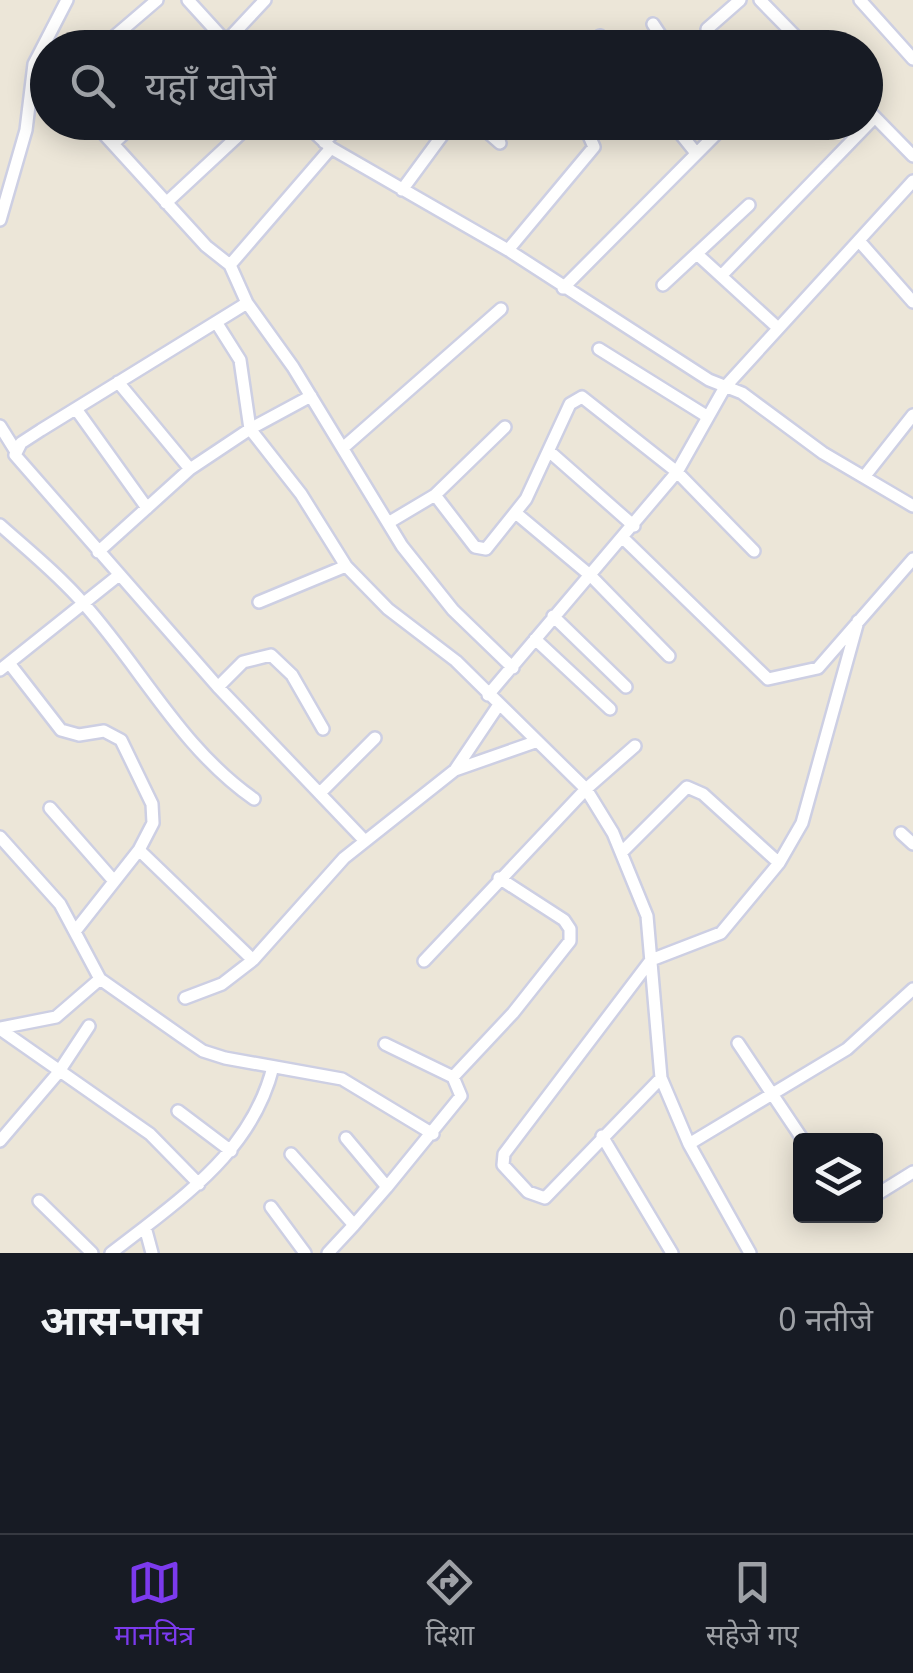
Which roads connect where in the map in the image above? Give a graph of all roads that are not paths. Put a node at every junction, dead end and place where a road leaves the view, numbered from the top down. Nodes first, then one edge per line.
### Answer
1 (67, 0) edge
2 (157, 0) edge
3 (188, 0) edge
4 (265, 0) edge
5 (740, 0) edge
6 (760, 0) edge
7 (860, 0) edge
8 (654, 24) dead end
9 (708, 29) dead end
10 (52, 30) edge
11 (123, 30) edge
12 (213, 30) edge
13 (240, 30) edge
14 (658, 30) edge
15 (789, 30) edge
16 (913, 59) edge
17 (30, 97) edge
18 (883, 126) edge
19 (111, 140) edge
20 (117, 140) edge
21 (234, 140) edge
22 (323, 140) edge
23 (331, 140) edge
24 (439, 140) edge
25 (497, 140) edge
26 (591, 140) edge
27 (686, 140) edge
28 (708, 140) edge
29 (845, 140) edge
30 (114, 143) junction
31 (500, 143) dead end
32 (328, 144) junction
33 (696, 152) junction
34 (913, 156) edge
35 (913, 181) edge
36 (402, 190) junction
37 (166, 203) junction
38 (748, 205) dead end
39 (0, 220) edge
40 (860, 242) junction
41 (508, 250) junction
42 (698, 255) junction
43 (230, 266) junction
44 (721, 276) junction
45 (663, 285) dead end
46 (564, 288) junction
47 (247, 302) junction
48 (913, 302) edge
49 (501, 308) dead end
50 (216, 322) junction
51 (778, 328) junction
52 (599, 349) dead end
53 (118, 382) junction
54 (725, 387) junction
55 (311, 396) junction
56 (76, 408) junction
57 (913, 415) edge
58 (708, 417) junction
59 (0, 426) edge
60 (505, 427) dead end
61 (250, 430) junction
62 (344, 448) junction
63 (16, 450) junction
64 (550, 452) junction
65 (190, 469) junction
66 (677, 472) junction
67 (864, 478) junction
68 (435, 495) junction
69 (912, 506) edge
70 (147, 508) junction
71 (517, 514) junction
72 (388, 524) junction
73 (0, 525) edge
74 (634, 526) junction
75 (623, 538) junction
76 (754, 551) dead end
77 (98, 552) junction
78 (913, 559) edge
79 (346, 566) junction
80 (119, 574) junction
81 (591, 576) junction
82 (259, 602) dead end
83 (84, 603) junction
84 (553, 616) junction
85 (858, 621) junction
86 (535, 639) junction
87 (669, 656) dead end
88 (4, 666) edge
89 (513, 668) junction
90 (218, 687) junction
91 (626, 687) dead end
92 (488, 696) junction
93 (498, 706) junction
94 (610, 709) dead end
95 (323, 729) dead end
96 (375, 738) dead end
97 (535, 742) junction
98 (635, 746) dead end
99 (456, 770) junction
100 (586, 789) junction
101 (321, 792) junction
102 (254, 800) dead end
103 (50, 808) dead end
104 (901, 833) dead end
105 (0, 837) edge
106 (366, 841) junction
107 (913, 844) edge
108 (139, 850) junction
109 (623, 851) junction
110 (779, 863) junction
111 (499, 878) junction
112 (114, 881) junction
113 (76, 930) junction
114 (252, 960) junction
115 (650, 960) junction
116 (424, 961) dead end
117 (100, 979) junction
118 (913, 989) edge
119 (186, 998) dead end
120 (89, 1026) dead end
121 (0, 1028) edge
122 (738, 1043) dead end
123 (384, 1044) dead end
124 (274, 1067) junction
125 (58, 1073) junction
126 (452, 1078) junction
127 (661, 1078) junction
128 (776, 1094) junction
129 (178, 1111) dead end
130 (799, 1133) edge
131 (433, 1134) junction
132 (602, 1136) junction
133 (346, 1138) dead end
134 (0, 1141) edge
135 (689, 1144) junction
136 (231, 1151) junction
137 (291, 1154) dead end
138 (913, 1171) edge
139 (199, 1184) junction
140 (387, 1187) junction
141 (883, 1190) edge
142 (39, 1201) dead end
143 (271, 1207) dead end
144 (354, 1225) junction
145 (145, 1228) junction
146 (92, 1253) edge
147 (111, 1253) edge
148 (152, 1253) edge
149 (305, 1253) edge
150 (328, 1253) edge
151 (672, 1253) edge
152 (750, 1253) edge

1 - 10 street
2 - 11 street
3 - 12 street
4 - 13 street
5 - 9 street
6 - 15 street
7 - 16 street
8 - 14 street
17 - 39 street
18 - 34 street
19 - 30 street
20 - 30 street
21 - 37 street
22 - 32 street
23 - 32 street
24 - 36 street
25 - 31 street
26 - 41 street
27 - 33 street
28 - 33 street
29 - 44 street
30 - 37 street
32 - 36 street
32 - 43 street
33 - 46 street
35 - 40 street
36 - 41 street
37 - 43 street
38 - 42 street
40 - 48 street
40 - 51 street
41 - 46 street
42 - 44 street
42 - 45 street
43 - 47 street
44 - 51 street
46 - 54 street
47 - 50 street
47 - 55 street
49 - 62 street
50 - 53 street
50 - 61 street
51 - 54 street
52 - 58 street
53 - 56 street
53 - 65 street
54 - 58 street
54 - 67 street
55 - 61 street
55 - 62 street
56 - 63 street
56 - 70 street
57 - 67 street
58 - 66 street
59 - 63 street
60 - 68 street
61 - 65 street
61 - 79 street
62 - 72 street
63 - 77 street
64 - 66 street
64 - 71 street
64 - 74 street
65 - 70 street
66 - 74 street
66 - 76 street
67 - 69 street
68 - 71 street
68 - 72 street
70 - 77 street
71 - 81 street
72 - 89 street
73 - 83 street
74 - 75 street
75 - 81 street
75 - 85 street
77 - 80 street
78 - 85 street
79 - 82 street
79 - 92 street
80 - 83 street
80 - 90 street
81 - 84 street
81 - 87 street
83 - 88 street
83 - 102 street
84 - 86 street
84 - 91 street
85 - 110 street
86 - 89 street
86 - 94 street
88 - 108 street
89 - 92 street
90 - 95 street
90 - 101 street
92 - 93 street
93 - 97 street
93 - 99 street
96 - 101 street
97 - 99 street
97 - 100 street
98 - 100 street
99 - 106 street
100 - 109 street
100 - 111 street
101 - 106 street
103 - 112 street
104 - 107 street
105 - 113 street
106 - 114 street
108 - 112 street
108 - 114 street
109 - 110 street
109 - 115 street
110 - 115 street
111 - 116 street
111 - 126 street
112 - 113 street
113 - 117 street
114 - 119 street
115 - 127 street
115 - 132 street
117 - 121 street
117 - 124 street
118 - 128 street
120 - 125 street
121 - 125 street
122 - 128 street
123 - 126 street
124 - 131 street
124 - 136 street
125 - 134 street
125 - 139 street
126 - 131 street
127 - 132 street
127 - 135 street
128 - 130 street
128 - 135 street
129 - 136 street
131 - 140 street
132 - 151 street
133 - 140 street
135 - 152 street
136 - 139 street
137 - 144 street
138 - 141 street
139 - 145 street
140 - 144 street
142 - 146 street
143 - 149 street
144 - 150 street
145 - 147 street
145 - 148 street

